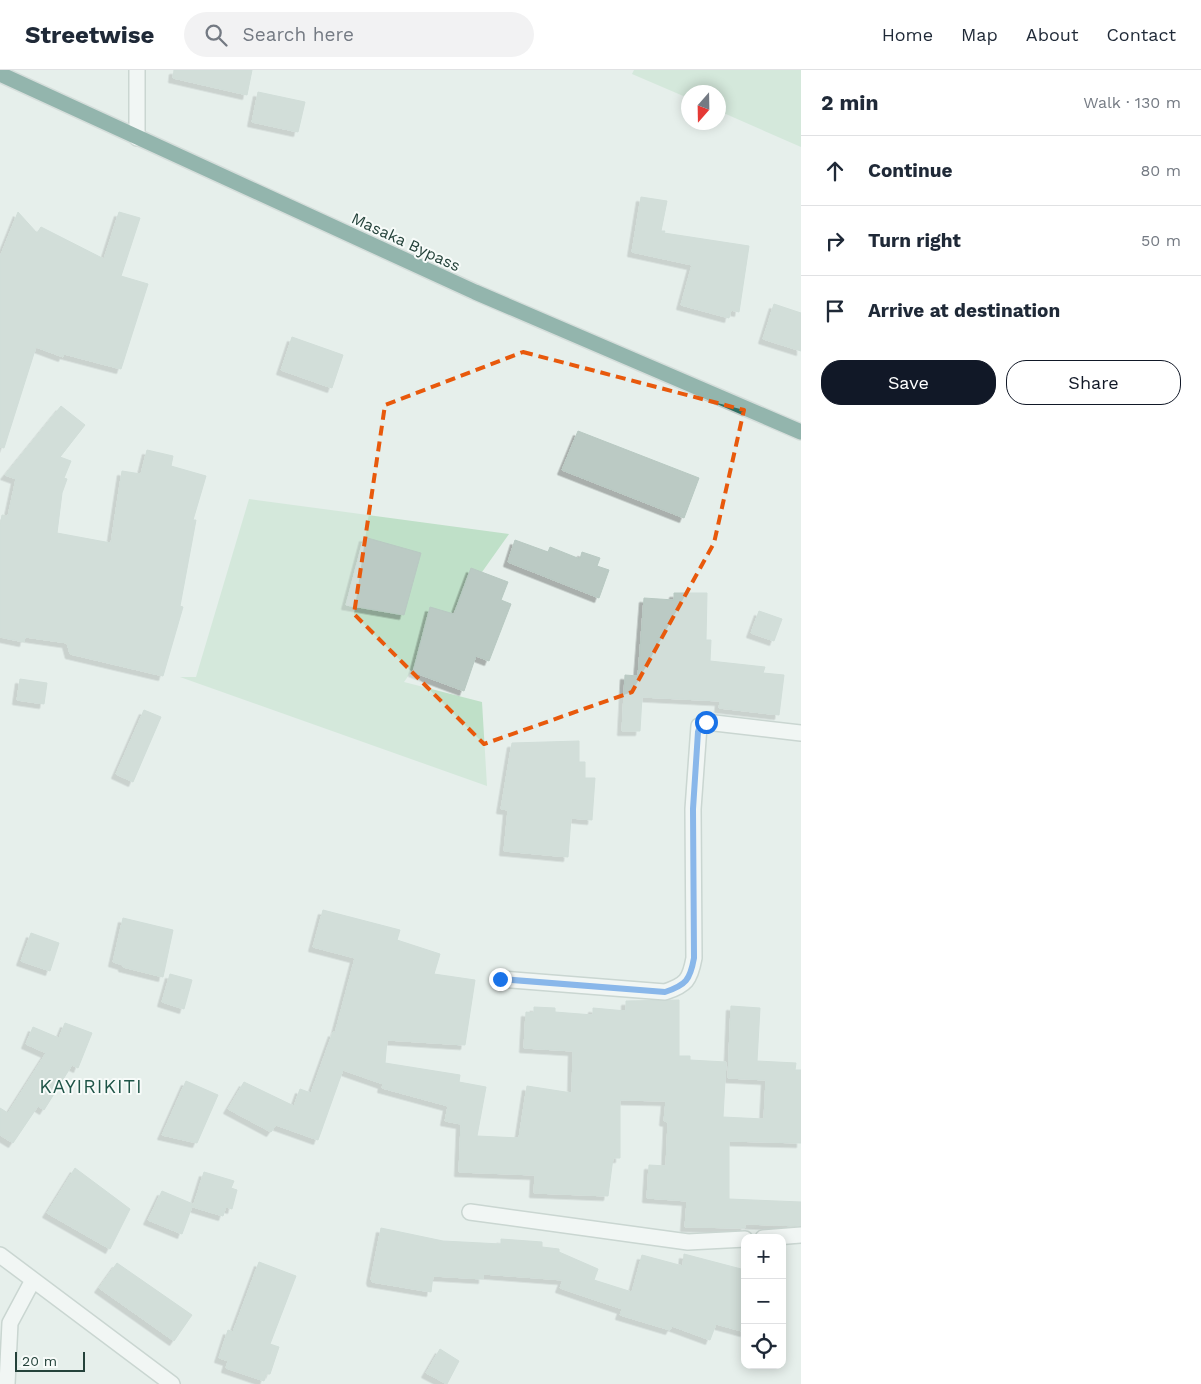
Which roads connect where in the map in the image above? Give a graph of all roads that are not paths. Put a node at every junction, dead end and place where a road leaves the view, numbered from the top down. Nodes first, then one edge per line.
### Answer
1 (137, 70) edge
2 (0, 74) edge
3 (137, 138) junction
4 (801, 432) edge
5 (801, 733) edge
6 (500, 979) dead end
7 (470, 1212) dead end
8 (801, 1235) edge
9 (786, 1236) edge
10 (741, 1239) edge
11 (0, 1255) edge
12 (34, 1280) junction
13 (6, 1384) edge
14 (172, 1384) edge

1 - 3 street
2 - 3 highway, Masaka Bypass
3 - 4 highway, Masaka Bypass
5 - 6 street
7 - 10 street
8 - 9 street
11 - 12 street
12 - 13 street
12 - 14 street

